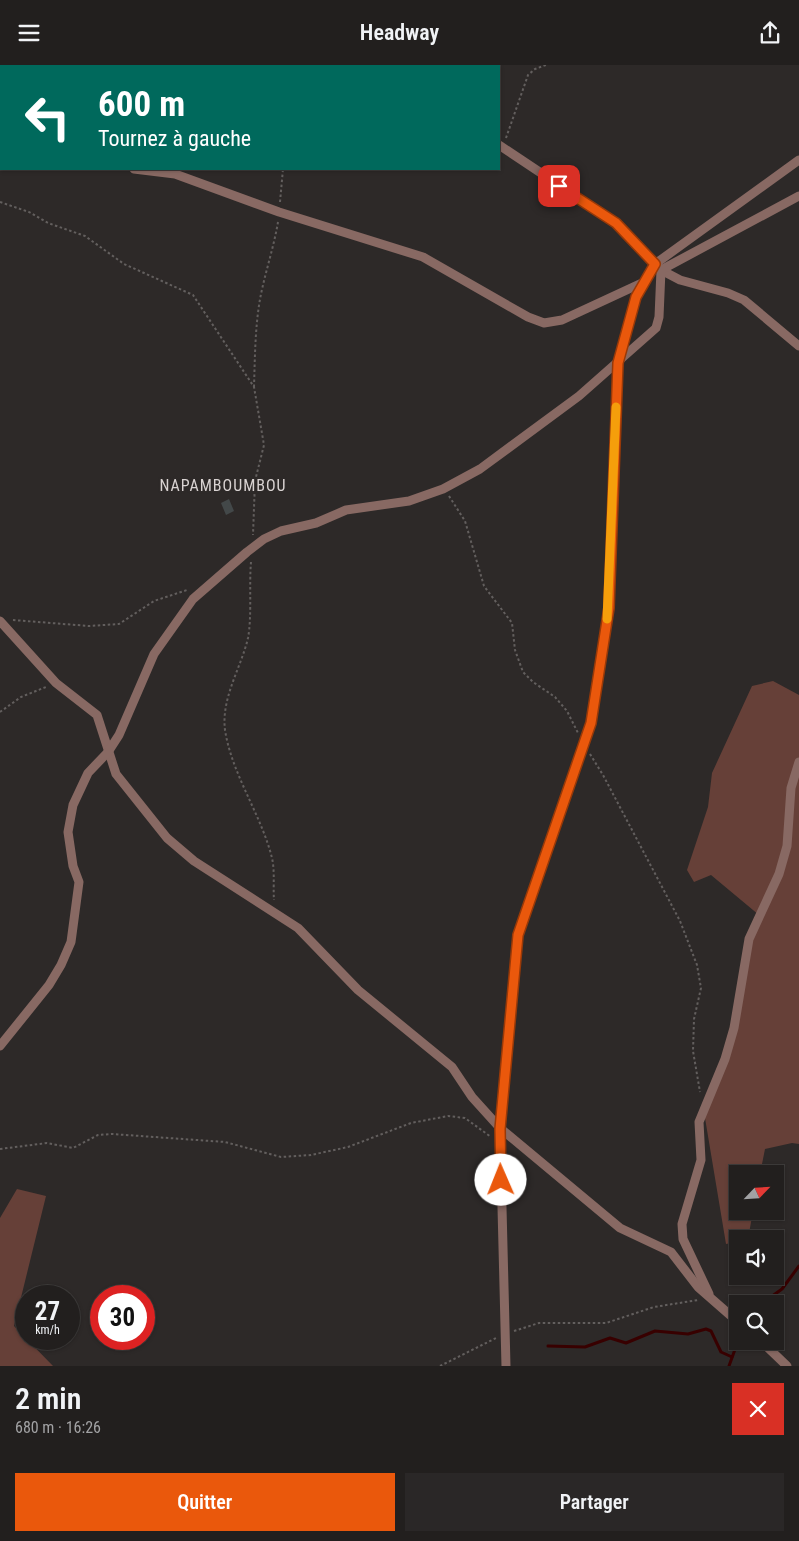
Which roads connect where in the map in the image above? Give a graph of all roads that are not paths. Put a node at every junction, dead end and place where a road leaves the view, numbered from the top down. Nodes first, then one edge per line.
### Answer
1 (501, 146) edge
2 (799, 160) edge
3 (142, 170) edge
4 (799, 196) edge
5 (658, 267) junction
6 (645, 282) junction
7 (799, 346) edge
8 (618, 363) junction
9 (4, 621) edge
10 (108, 752) junction
11 (799, 762) edge
12 (0, 1046) edge
13 (500, 1129) junction
14 (711, 1299) junction
15 (729, 1315) edge
16 (770, 1350) edge
17 (506, 1366) edge
18 (787, 1366) edge

1 - 5 street
2 - 5 street
3 - 6 street
4 - 5 street
5 - 6 street
5 - 7 street
5 - 8 street
6 - 8 street
8 - 10 street
8 - 13 street
9 - 10 street
10 - 12 street
10 - 13 street
11 - 14 street
13 - 14 street
13 - 17 street
14 - 15 street
16 - 18 street

